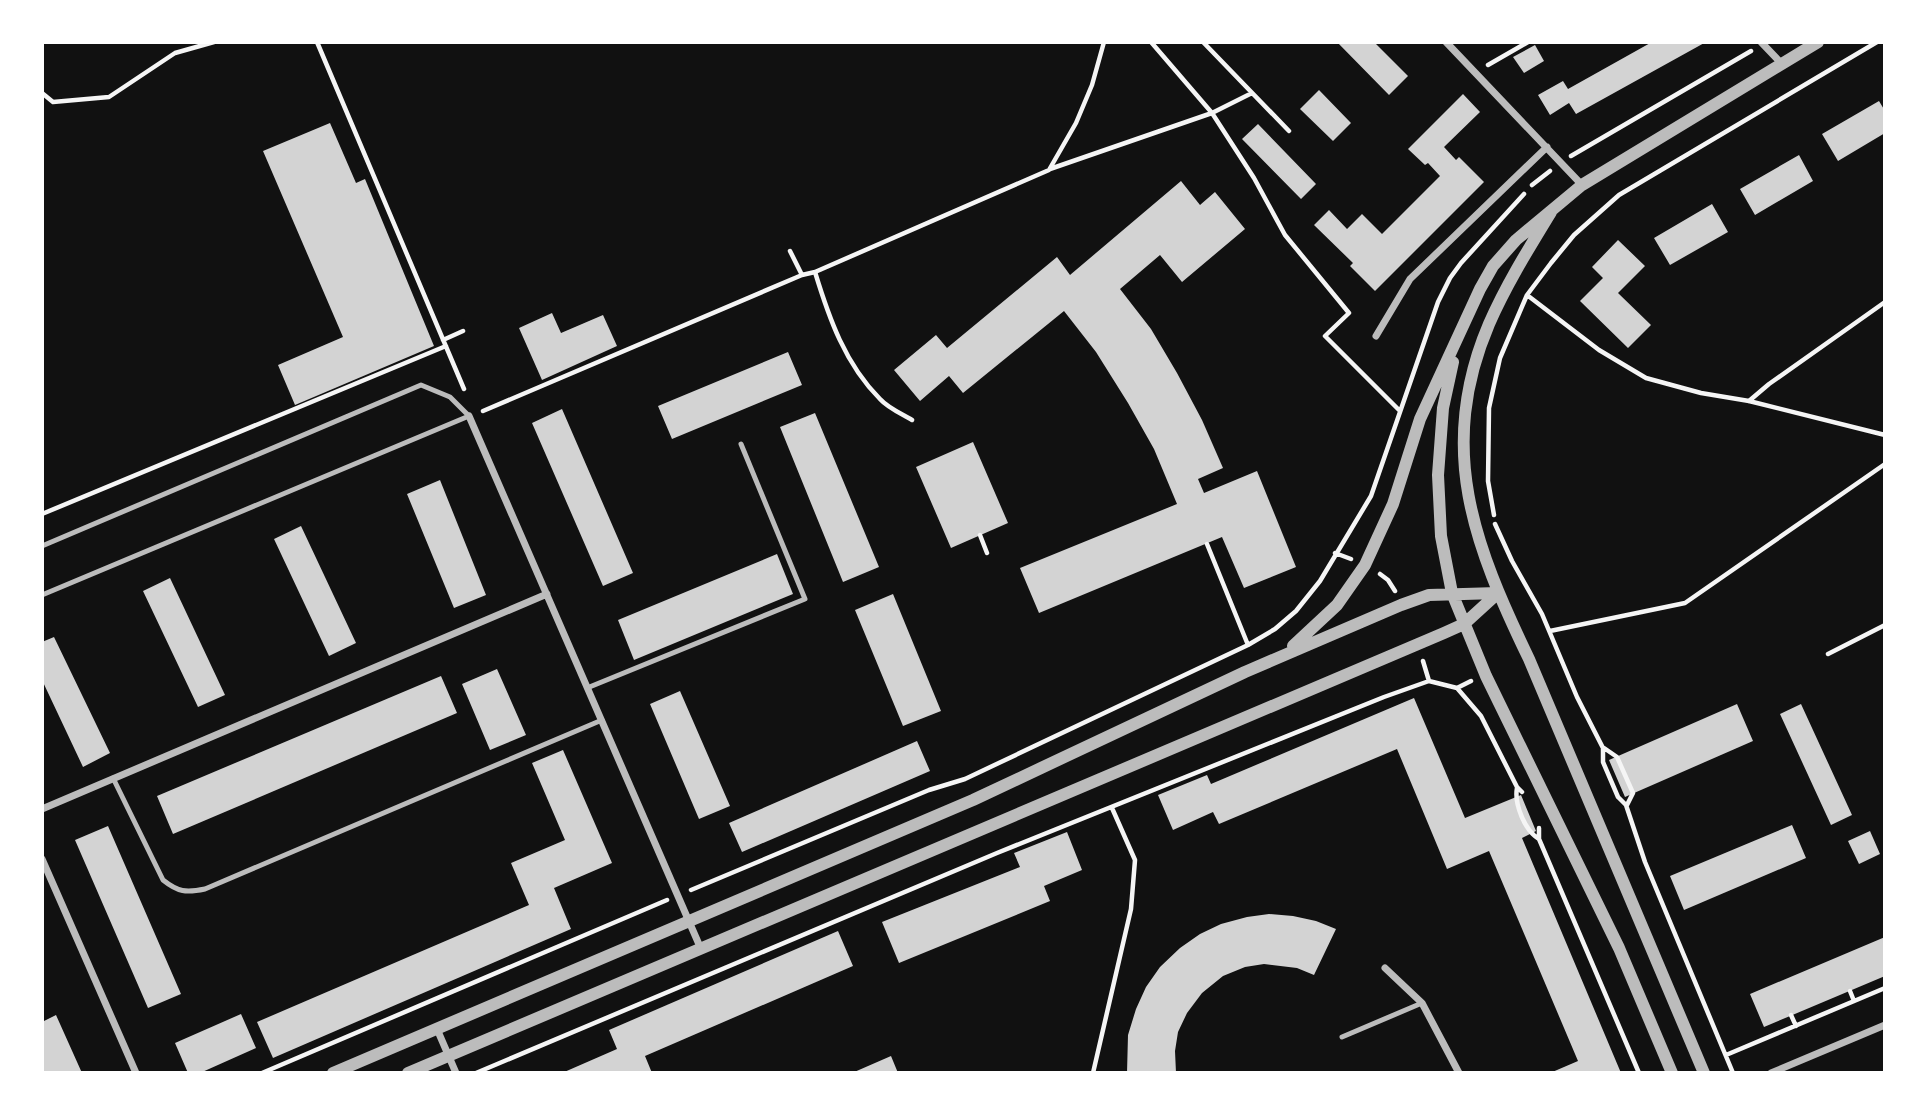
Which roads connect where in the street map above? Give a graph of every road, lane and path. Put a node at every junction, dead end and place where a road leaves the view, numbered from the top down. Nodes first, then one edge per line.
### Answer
1 (214, 42) edge
2 (317, 42) edge
3 (1104, 42) edge
4 (1151, 42) edge
5 (1203, 42) edge
6 (1446, 42) edge
7 (1528, 42) edge
8 (1761, 42) edge
9 (1818, 42) edge
10 (1877, 42) edge
11 (1782, 64) junction
12 (1475, 72) junction
13 (42, 93) edge
14 (1252, 93) junction
15 (1212, 113) junction
16 (1289, 131) dead end
17 (1547, 147) junction
18 (1049, 170) junction
19 (1582, 185) junction
20 (1551, 212) junction
21 (790, 251) dead end
22 (815, 272) junction
23 (802, 275) junction
24 (1527, 295) junction
25 (1885, 302) edge
26 (463, 331) dead end
27 (1376, 336) dead end
28 (443, 340) junction
29 (1457, 341) junction
30 (446, 346) junction
31 (1749, 401) junction
32 (1399, 410) dead end
33 (472, 415) junction
34 (912, 420) dead end
35 (1885, 435) edge
36 (741, 444) dead end
37 (1885, 464) edge
38 (42, 514) edge
39 (980, 536) dead end
40 (1207, 544) dead end
41 (42, 546) edge
42 (987, 552) dead end
43 (1335, 552) dead end
44 (1452, 593) junction
45 (1497, 593) junction
46 (547, 594) junction
47 (42, 595) edge
48 (1464, 624) junction
49 (1885, 625) edge
50 (1550, 631) junction
51 (1248, 645) junction
52 (1558, 648) junction
53 (1828, 654) dead end
54 (1282, 655) junction
55 (1529, 659) junction
56 (1486, 676) junction
57 (1429, 681) dead end
58 (587, 688) junction
59 (602, 720) junction
60 (1603, 748) junction
61 (113, 778) junction
62 (1626, 805) junction
63 (1112, 808) junction
64 (42, 809) edge
65 (42, 859) edge
66 (678, 896) junction
67 (689, 921) junction
68 (701, 949) junction
69 (1385, 968) dead end
70 (1885, 988) edge
71 (1850, 991) dead end
72 (1854, 1001) junction
73 (1422, 1003) junction
74 (1791, 1015) dead end
75 (1885, 1025) edge
76 (1796, 1026) junction
77 (437, 1029) junction
78 (1342, 1037) dead end
79 (1726, 1055) junction
80 (449, 1056) junction
81 (136, 1073) edge
82 (262, 1073) edge
83 (333, 1073) edge
84 (408, 1073) edge
85 (456, 1073) edge
86 (476, 1073) edge
87 (1093, 1073) edge
88 (1460, 1073) edge
89 (1639, 1073) edge
90 (1672, 1073) edge
91 (1704, 1073) edge
92 (1733, 1073) edge
93 (1771, 1073) edge

1 - 13 path
2 - 28 path
3 - 18 path
4 - 15 path
5 - 14 path
6 - 12 street
7 - 12 path
8 - 11 street
9 - 11 street
10 - 24 path
11 - 19 street
12 - 17 street
14 - 15 path
14 - 16 path
15 - 18 path
15 - 32 path
17 - 19 street
17 - 27 street
18 - 22 path
19 - 20 street
20 - 29 street
20 - 45 street
21 - 23 path
22 - 23 path
22 - 34 path
23 - 33 path
24 - 31 path
24 - 50 path
25 - 31 path
26 - 28 path
28 - 30 path
29 - 44 street
29 - 54 street
30 - 33 path
30 - 38 path
31 - 35 path
33 - 41 lane
33 - 46 street
33 - 47 lane
36 - 58 lane
37 - 50 path
39 - 42 path
40 - 51 path
43 - 51 path
44 - 45 street
44 - 48 street
44 - 54 street
45 - 48 street
45 - 55 street
46 - 58 street
46 - 61 street
48 - 56 street
48 - 68 street
49 - 53 path
50 - 52 path
51 - 66 path
52 - 55 path
52 - 60 path
54 - 67 street
55 - 91 street
56 - 89 path
56 - 90 street
57 - 63 path
58 - 59 street
59 - 61 lane
59 - 66 street
60 - 62 path
60 - 62 path
61 - 64 street
62 - 79 path
63 - 86 path
63 - 87 path
65 - 81 street
66 - 67 street
66 - 82 path
67 - 68 street
67 - 77 street
68 - 80 street
69 - 73 street
70 - 72 path
71 - 72 path
72 - 76 path
73 - 78 lane
73 - 88 street
74 - 76 path
75 - 93 street
76 - 79 path
77 - 80 street
77 - 83 street
79 - 92 path
80 - 84 street
80 - 85 street

